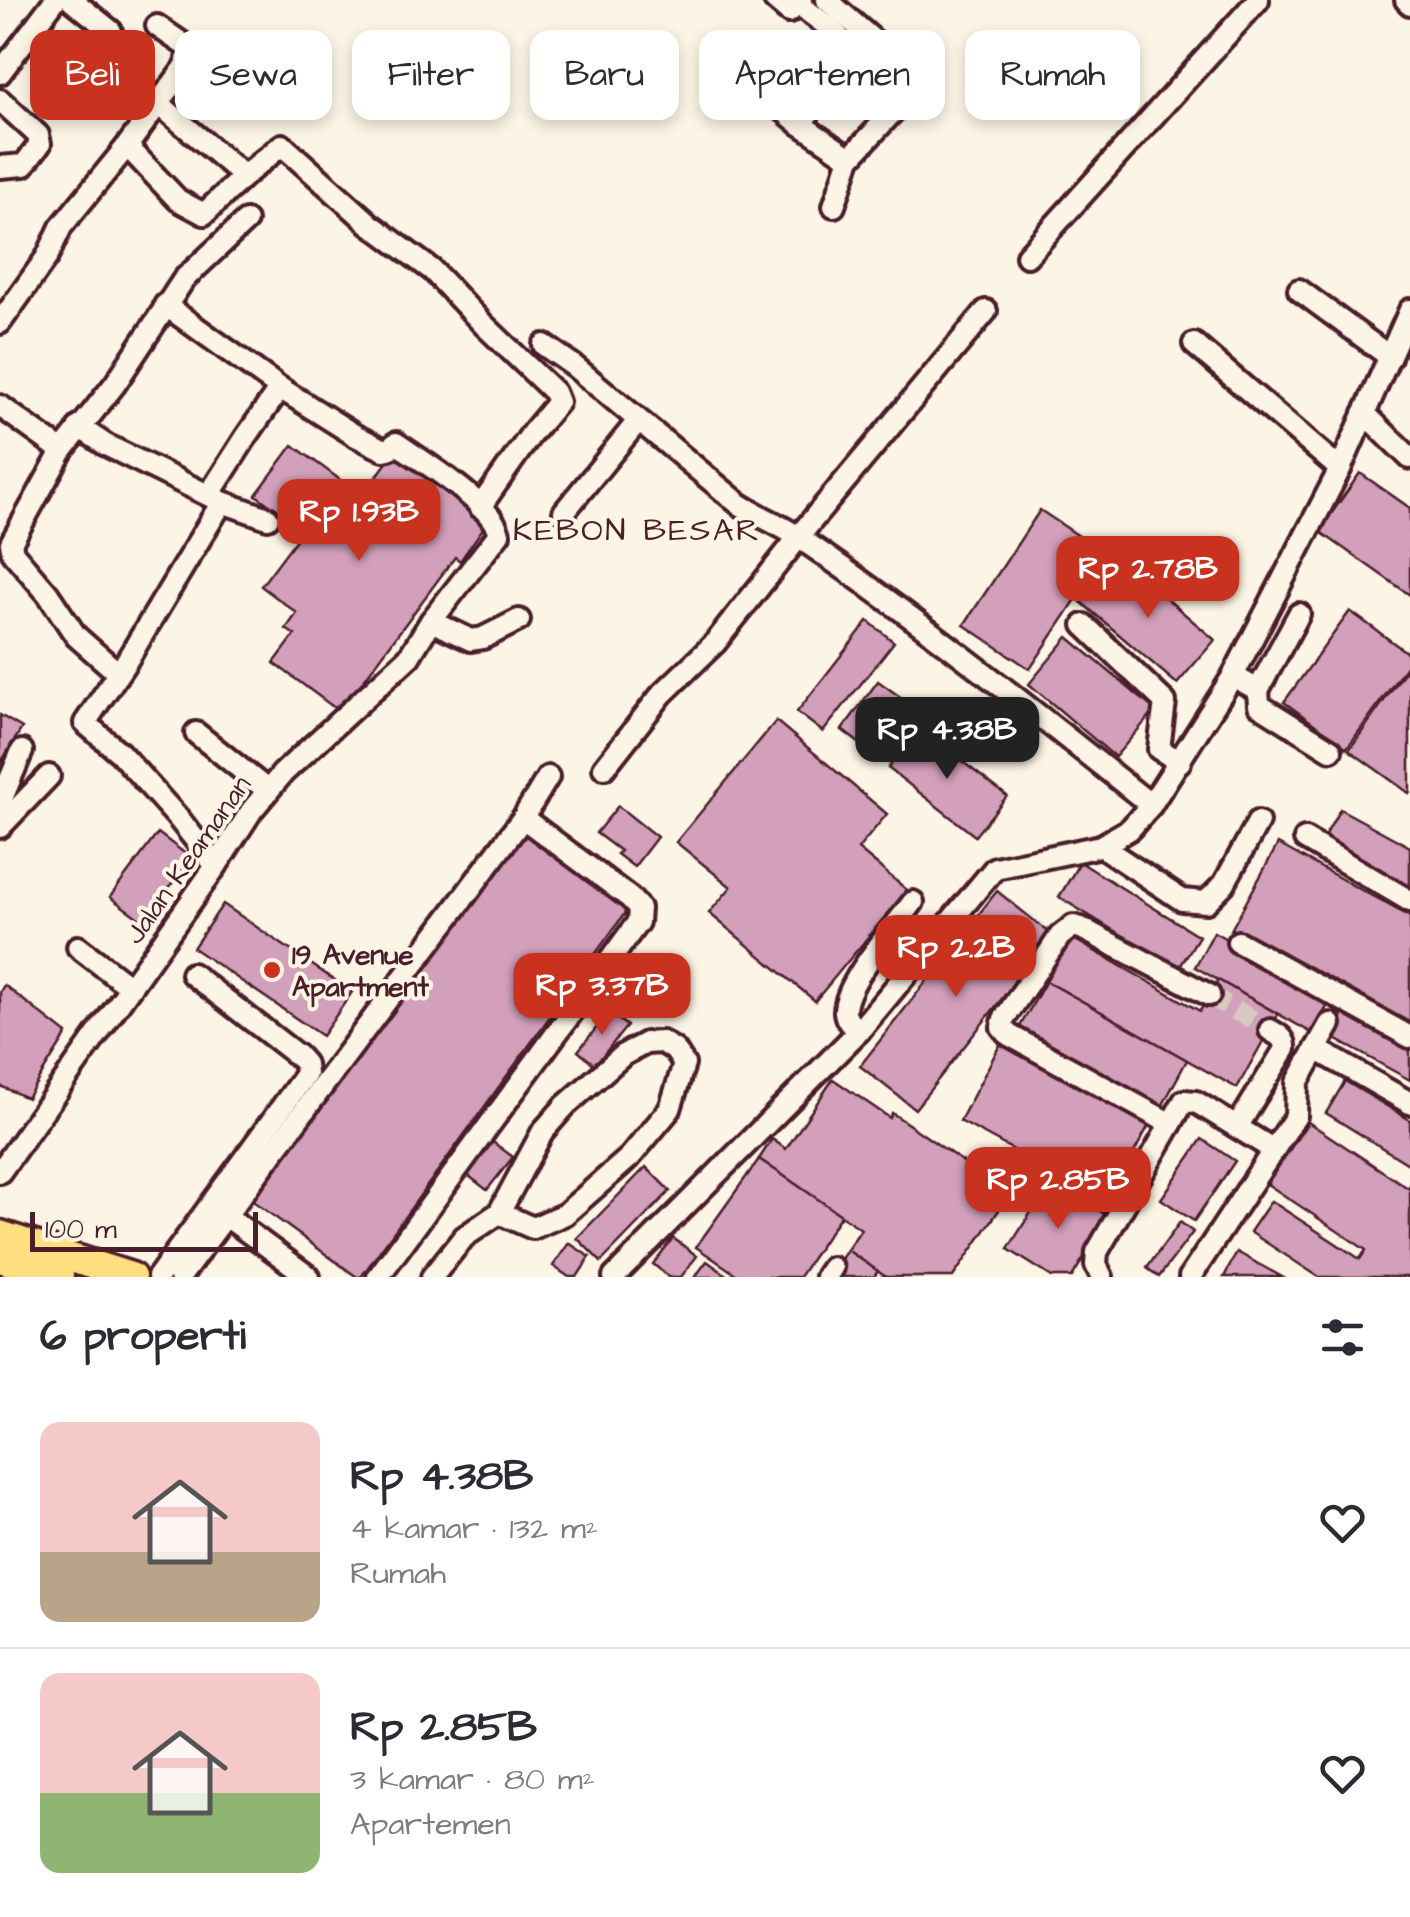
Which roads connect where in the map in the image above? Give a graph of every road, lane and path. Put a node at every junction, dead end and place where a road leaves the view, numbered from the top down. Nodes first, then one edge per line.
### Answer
1 (55, 0) edge
2 (72, 0) edge
3 (775, 0) edge
4 (827, 0) edge
5 (1258, 0) edge
6 (800, 2) edge
7 (157, 26) dead end
8 (110, 30) edge
9 (0, 74) edge
10 (0, 100) edge
11 (159, 104) junction
12 (795, 120) edge
13 (800, 124) junction
14 (128, 146) junction
15 (850, 158) junction
16 (0, 167) edge
17 (244, 176) junction
18 (834, 206) dead end
19 (246, 221) dead end
20 (1026, 256) dead end
21 (1299, 290) dead end
22 (166, 305) junction
23 (1410, 310) edge
24 (986, 312) dead end
25 (0, 324) edge
26 (1194, 344) dead end
27 (544, 345) dead end
28 (1390, 357) junction
29 (280, 388) junction
30 (0, 406) edge
31 (1364, 412) junction
32 (638, 421) junction
33 (79, 427) junction
34 (62, 451) junction
35 (1410, 458) edge
36 (1340, 470) junction
37 (216, 498) junction
38 (480, 506) junction
39 (564, 512) dead end
40 (268, 518) dead end
41 (800, 537) junction
42 (1299, 614) dead end
43 (520, 620) dead end
44 (431, 621) junction
45 (1084, 625) dead end
46 (118, 674) junction
47 (1233, 676) junction
48 (1258, 690) junction
49 (196, 733) dead end
50 (1331, 750) dead end
51 (22, 751) dead end
52 (1180, 762) junction
53 (604, 768) dead end
54 (48, 776) dead end
55 (548, 777) dead end
56 (267, 790) junction
57 (1151, 804) junction
58 (1, 815) edge
59 (524, 818) junction
60 (1258, 822) dead end
61 (1304, 838) dead end
62 (1102, 846) junction
63 (216, 866) junction
64 (912, 902) dead end
65 (1410, 902) edge
66 (1238, 942) dead end
67 (78, 947) dead end
68 (192, 974) dead end
69 (130, 987) junction
70 (1209, 995) tunnel mouth
71 (1330, 1024) dead end
72 (1270, 1030) dead end
73 (859, 1031) junction
74 (1410, 1037) edge
75 (1316, 1049) junction
76 (1410, 1103) edge
77 (1171, 1124) junction
78 (1237, 1127) junction
79 (1274, 1150) junction
80 (0, 1172) edge
81 (219, 1210) junction
82 (499, 1213) junction
83 (0, 1235) edge
84 (0, 1258) edge
85 (58, 1277) edge
86 (131, 1277) edge
87 (158, 1277) edge
88 (180, 1277) edge
89 (309, 1277) edge
90 (378, 1277) edge
91 (432, 1277) edge
92 (614, 1277) edge
93 (1102, 1277) edge
94 (1190, 1277) edge

1 - 9 street
2 - 8 street
3 - 6 street
4 - 15 street
5 - 20 street
6 - 13 street
7 - 11 street
10 - 16 street
11 - 14 street
11 - 17 street
12 - 13 street
13 - 15 street
14 - 17 street
14 - 25 street
15 - 18 street
17 - 38 street
19 - 22 street
21 - 28 street
22 - 29 street
22 - 33 street
23 - 28 street
24 - 41 street
26 - 36 street
27 - 32 street
28 - 31 street
29 - 37 street
29 - 38 street
30 - 34 street
31 - 35 street
31 - 36 street
32 - 39 street
32 - 41 street
33 - 34 street
33 - 37 street
34 - 46 street
36 - 47 street
37 - 40 street
37 - 46 street
38 - 44 street, Jalan Keamanan
41 - 53 street
41 - 57 street
42 - 48 street
43 - 44 street
44 - 56 street, Jalan Keamanan
45 - 52 street
46 - 63 street
47 - 48 street
47 - 52 street
48 - 50 street
49 - 56 street
51 - 58 street
52 - 57 street
54 - 58 street
55 - 59 street
56 - 63 street, Jalan Keamanan
57 - 62 street
59 - 81 street
59 - 90 street
60 - 62 street
61 - 65 street
62 - 73 street
63 - 69 street, Jalan Keamanan
64 - 73 street
66 - 74 street
67 - 69 street
68 - 81 street
69 - 80 street, Jalan Keamanan
70 - 77 street
71 - 75 street
72 - 78 street
73 - 92 street
75 - 76 street
75 - 79 street
77 - 78 street
77 - 93 street
78 - 79 street
79 - 94 street
81 - 87 street
81 - 88 street
81 - 89 street
82 - 82 street
82 - 91 street
83 - 86 highway
84 - 85 highway

